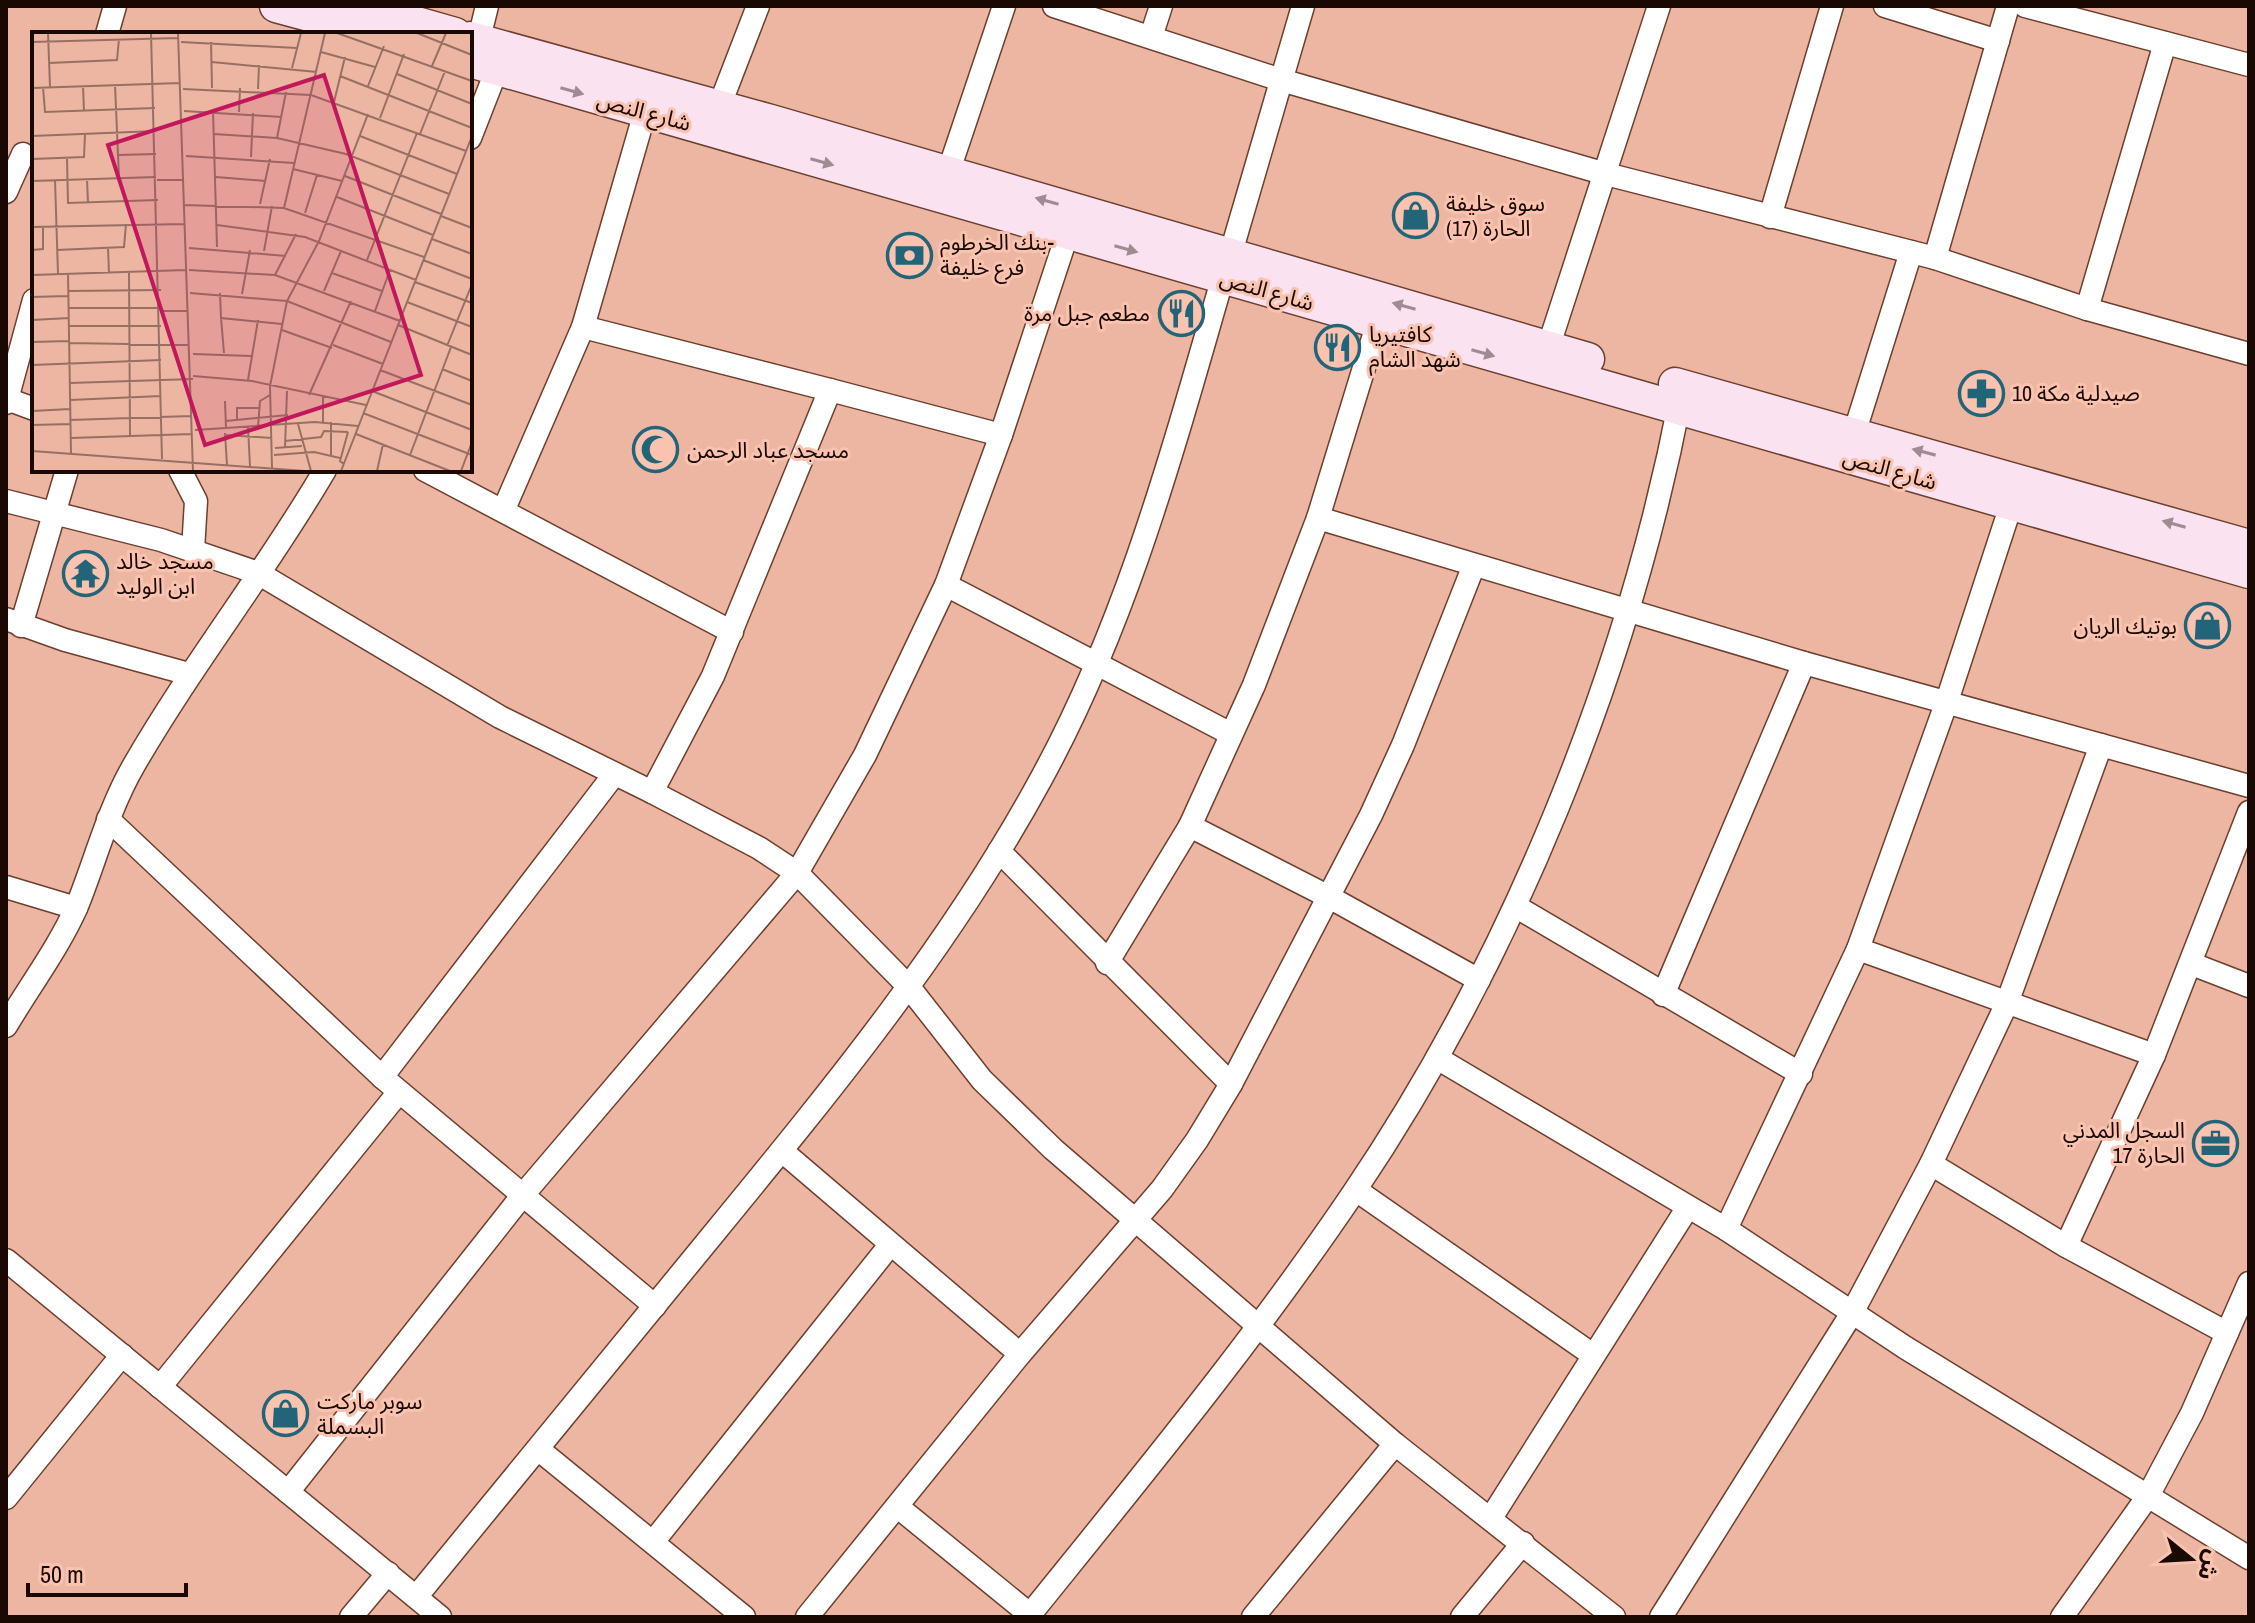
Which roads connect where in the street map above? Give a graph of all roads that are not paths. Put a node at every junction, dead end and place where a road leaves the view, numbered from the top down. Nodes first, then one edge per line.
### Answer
1 (115, 6) edge
2 (276, 6) edge
3 (357, 6) edge
4 (487, 6) edge
5 (758, 6) edge
6 (1004, 6) edge
7 (1054, 6) edge
8 (1161, 6) edge
9 (1303, 6) edge
10 (1659, 6) edge
11 (1832, 6) edge
12 (1885, 6) edge
13 (2008, 6) edge
14 (2025, 6) edge
15 (108, 32) edge
16 (373, 32) edge
17 (425, 32) edge
18 (1151, 37) junction
19 (1998, 41) junction
20 (2165, 43) junction
21 (474, 51) edge
22 (2249, 65) edge
23 (1281, 80) junction
24 (472, 94) edge
25 (719, 107) junction
26 (645, 112) junction
27 (767, 133) junction
28 (21, 153) edge
29 (948, 173) junction
30 (1606, 174) junction
31 (6, 192) edge
32 (1770, 217) junction
33 (1068, 232) junction
34 (1911, 252) junction
35 (1935, 258) junction
36 (1227, 267) junction
37 (32, 303) edge
38 (2087, 309) junction
39 (1378, 322) junction
40 (583, 327) junction
41 (16, 329) edge
42 (1548, 348) junction
43 (2248, 349) edge
44 (830, 390) junction
45 (1680, 397) junction
46 (7, 401) edge
47 (32, 408) edge
48 (1854, 434) junction
49 (1001, 435) junction
50 (66, 472) edge
51 (181, 472) edge
52 (324, 472) edge
53 (429, 472) edge
54 (6, 501) edge
55 (2011, 505) junction
56 (504, 509) junction
57 (53, 514) junction
58 (1318, 518) junction
59 (2249, 546) edge
60 (193, 550) junction
61 (1474, 565) junction
62 (2249, 572) edge
63 (258, 573) junction
64 (946, 585) junction
65 (1630, 610) junction
66 (14, 622) edge
67 (732, 632) junction
68 (1098, 662) junction
69 (1804, 663) junction
70 (189, 674) junction
71 (1947, 701) junction
72 (1231, 734) junction
73 (2101, 745) junction
74 (613, 776) junction
75 (2249, 786) edge
76 (652, 792) junction
77 (2249, 812) edge
78 (108, 819) junction
79 (1190, 826) junction
80 (999, 851) junction
81 (797, 873) junction
82 (6, 887) edge
83 (1329, 897) junction
84 (1515, 906) junction
85 (76, 908) junction
86 (1858, 949) junction
87 (1107, 963) junction
88 (2192, 964) junction
89 (1479, 980) junction
90 (2249, 986) edge
91 (909, 987) junction
92 (1663, 995) junction
93 (2007, 1003) junction
94 (6, 1026) edge
95 (2154, 1055) junction
96 (1437, 1058) junction
97 (1801, 1074) junction
98 (390, 1084) junction
99 (1231, 1084) junction
100 (782, 1151) junction
101 (1931, 1164) junction
102 (1356, 1190) junction
103 (522, 1196) junction
104 (1688, 1207) junction
105 (1134, 1223) junction
106 (1726, 1229) junction
107 (890, 1245) junction
108 (2066, 1246) junction
109 (6, 1260) edge
110 (2249, 1283) edge
111 (655, 1306) junction
112 (1852, 1313) junction
113 (1258, 1328) junction
114 (2227, 1333) junction
115 (1020, 1354) junction
116 (122, 1355) junction
117 (1593, 1355) junction
118 (160, 1387) junction
119 (1395, 1444) junction
120 (538, 1449) junction
121 (288, 1492) junction
122 (2148, 1496) junction
123 (6, 1498) edge
124 (898, 1507) junction
125 (1491, 1518) junction
126 (653, 1542) junction
127 (1523, 1543) junction
128 (2249, 1558) edge
129 (388, 1573) junction
130 (416, 1597) junction
131 (1031, 1616) edge
132 (351, 1617) edge
133 (440, 1617) edge
134 (744, 1617) edge
135 (807, 1617) edge
136 (1253, 1617) edge
137 (1462, 1617) edge
138 (1614, 1617) edge
139 (1661, 1617) edge
140 (2062, 1617) edge

1 - 15 street
2 - 16 main road
3 - 17 main road, شارع النص
4 - 21 street
5 - 25 street
6 - 29 street
7 - 18 street
8 - 18 street
9 - 23 street
10 - 30 street
11 - 32 street
12 - 19 street
13 - 19 street
14 - 20 street
18 - 23 street
19 - 35 street
20 - 22 street
20 - 38 street
21 - 24 street
21 - 25 main road, شارع النص
21 -> 26 main road, شارع النص
23 - 30 street
23 - 36 street
25 - 27 main road, شارع النص
26 - 27 main road, شارع النص
26 - 40 street
27 - 29 main road, شارع النص
27 -> 33 main road, شارع النص
28 - 31 street
36 -> 29 main road, شارع النص
30 - 32 street
30 - 42 street
32 - 34 street
33 -> 36 main road, شارع النص
33 - 49 street
34 - 35 street
34 - 48 street
35 - 38 street
36 - 39 main road, شارع النص
42 -> 36 main road, شارع النص
36 - 68 street
37 - 41 street
38 - 43 street
39 -> 45 main road, شارع النص
39 - 58 street
40 - 44 street
40 - 56 street
41 - 46 street
42 - 45 main road, شارع النص
44 - 49 street
44 - 67 street
45 - 48 main road, شارع النص
45 - 55 main road, شارع النص
45 - 65 street
46 - 47 street
59 -> 48 main road, شارع النص
49 - 64 street
50 - 57 street
51 - 60 street
52 - 63 street
53 - 56 street
54 - 57 street
55 - 62 main road, شارع النص
55 - 71 street
56 - 67 street
57 - 60 street
57 - 66 street
58 - 61 street
58 - 72 street
60 - 63 street
61 - 65 street
61 - 83 street
63 - 70 street
63 - 74 street
64 - 68 street
64 - 81 street
65 - 69 street
65 - 84 street
66 - 70 street
67 - 76 street
68 - 72 street
68 - 80 street
69 - 71 street
69 - 92 street
70 - 78 street
71 - 73 street
71 - 86 street
72 - 79 street
73 - 75 street
73 - 93 street
74 - 76 street
74 - 98 street
76 - 81 street
77 - 88 street
78 - 85 street
78 - 98 street
79 - 83 street
79 - 87 street
80 - 87 street
80 - 91 street
81 - 91 street
81 - 103 street
82 - 85 street
83 - 89 street
83 - 99 street
84 - 89 street
84 - 92 street
85 - 94 street
86 - 93 street
86 - 97 street
87 - 99 street
88 - 90 street
88 - 95 street
89 - 96 street
91 - 100 street
91 - 105 street
92 - 97 street
93 - 95 street
93 - 101 street
95 - 108 street
96 - 102 street
96 - 104 street
97 - 106 street
98 - 103 street
98 - 118 street
99 - 105 street
100 - 107 street
100 - 111 street
101 - 108 street
101 - 112 street
102 - 113 street
102 - 117 street
103 - 111 street
103 - 121 street
104 - 106 street
104 - 117 street
105 - 113 street
105 - 115 street
106 - 112 street
107 - 115 street
107 - 126 street
108 - 114 street
109 - 116 street
110 - 114 street
111 - 120 street
112 - 122 street
112 - 139 street
113 - 119 street
113 - 131 street
114 - 122 street
115 - 124 street
116 - 118 street
116 - 123 street
117 - 125 street
118 - 121 street
119 - 125 street
119 - 136 street
120 - 126 street
120 - 130 street
121 - 129 street
122 - 128 street
122 - 140 street
124 - 131 street
124 - 135 street
125 - 127 street
126 - 134 street
127 - 137 street
127 - 138 street
129 - 130 street
129 - 132 street
130 - 133 street

